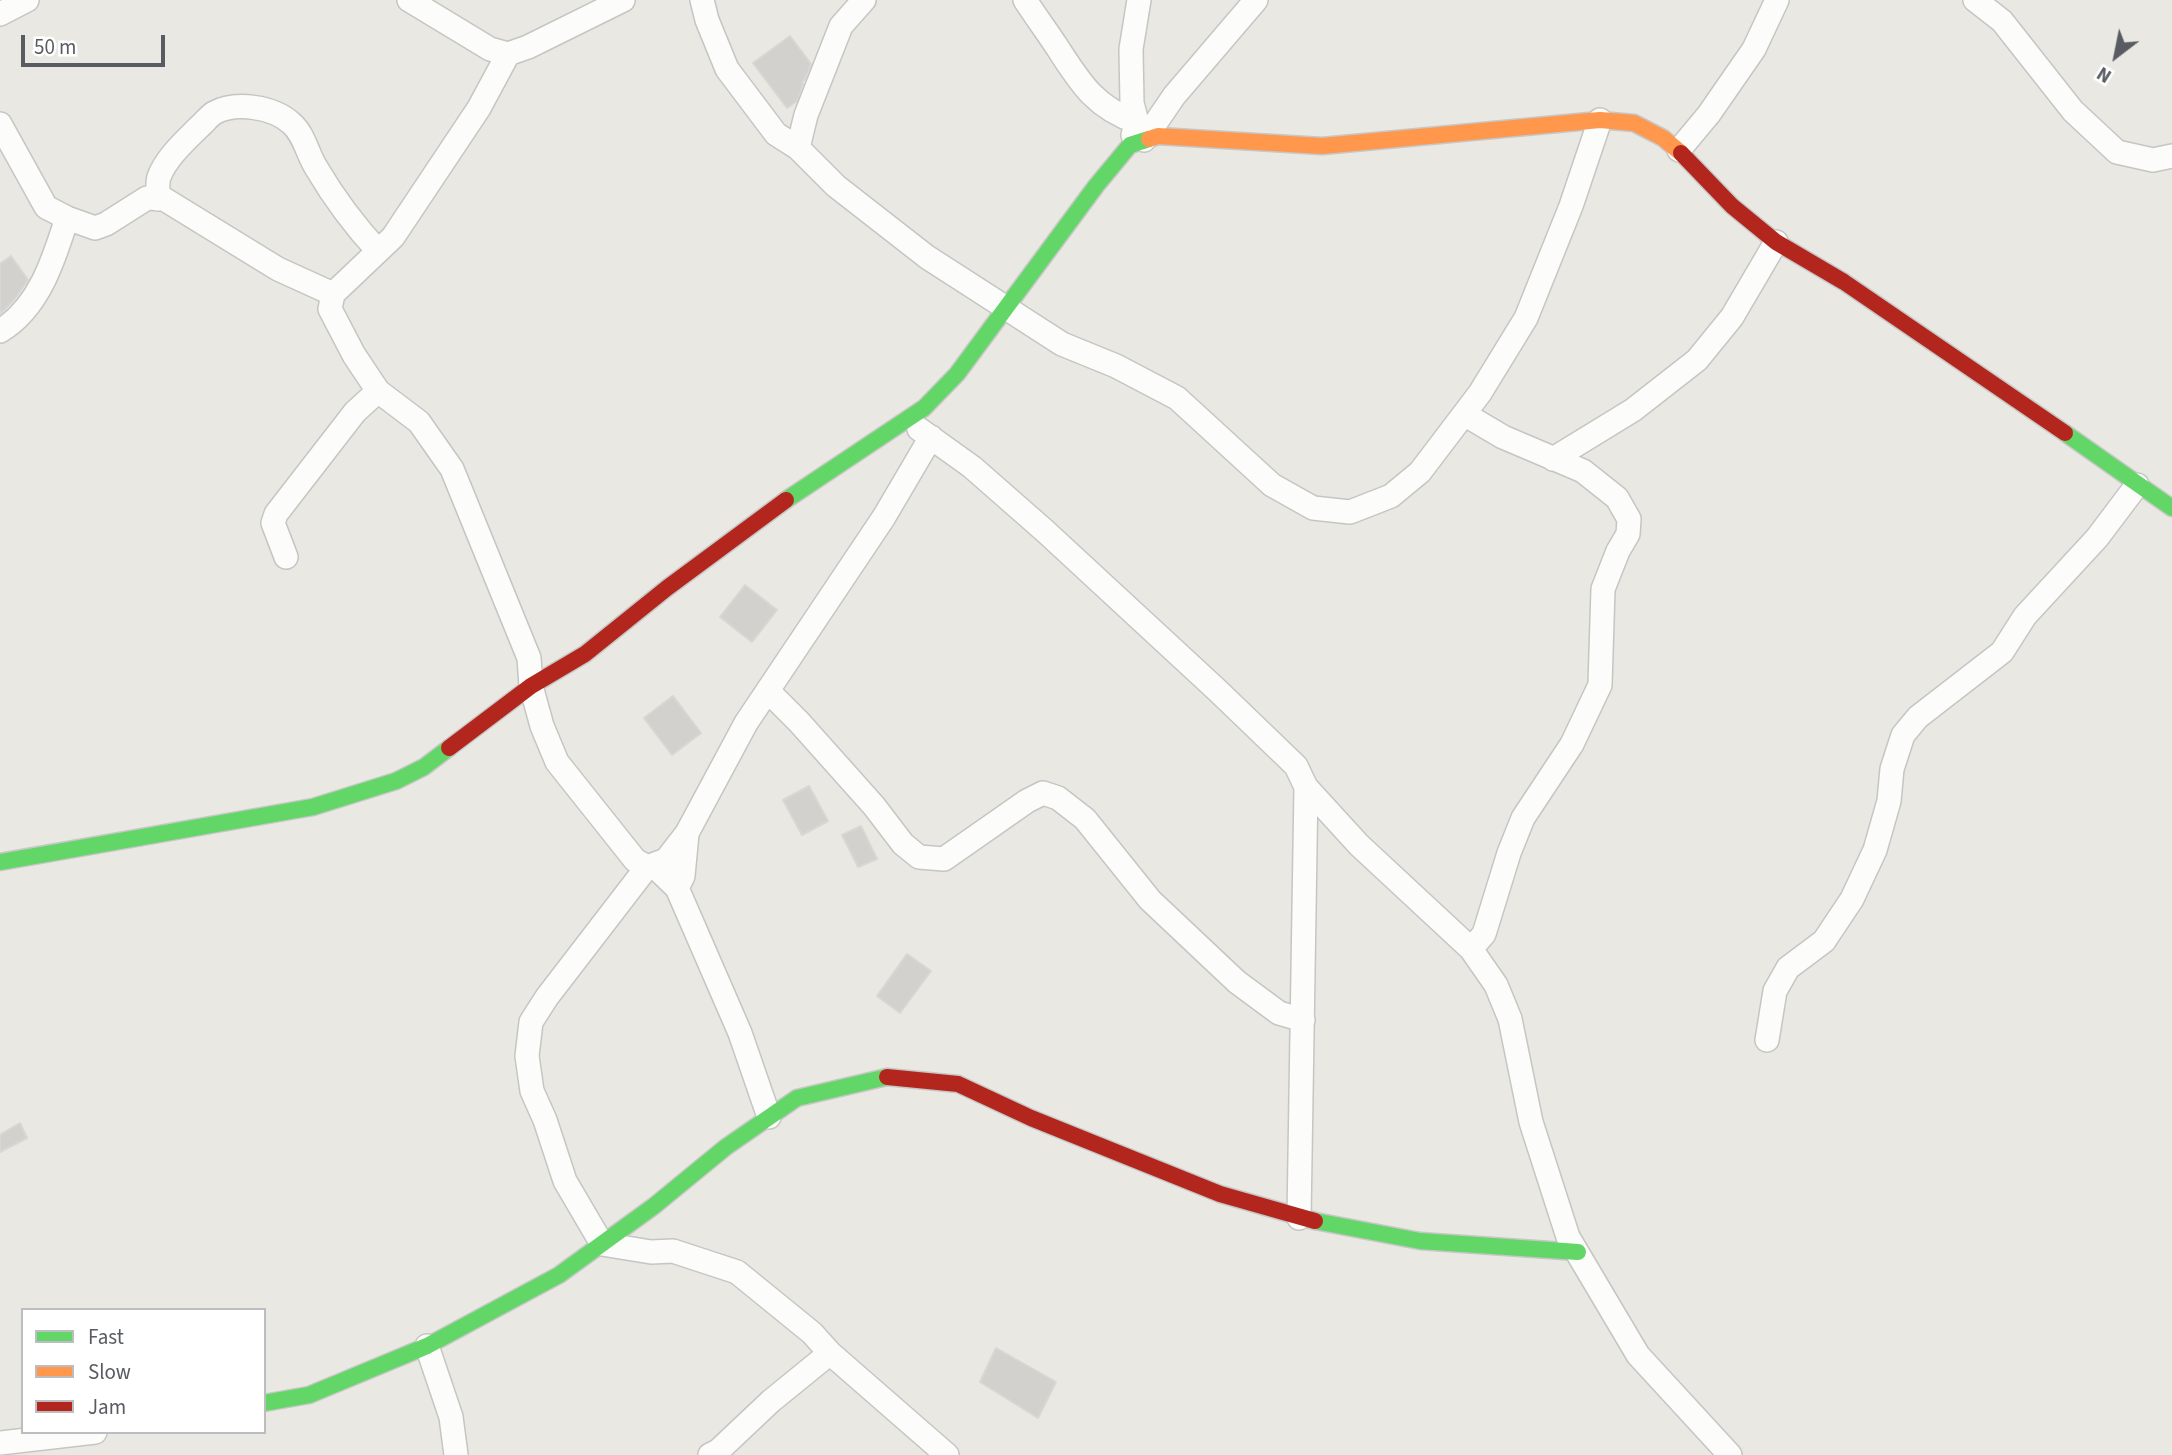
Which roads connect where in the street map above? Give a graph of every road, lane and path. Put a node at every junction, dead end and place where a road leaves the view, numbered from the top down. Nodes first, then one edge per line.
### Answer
1 (27, 0) edge
2 (409, 0) edge
3 (623, 0) edge
4 (702, 0) edge
5 (864, 0) edge
6 (1025, 0) edge
7 (1139, 0) edge
8 (1256, 0) edge
9 (1777, 0) edge
10 (1975, 0) edge
11 (0, 14) edge
12 (508, 54) junction
13 (1600, 120) junction
14 (0, 124) edge
15 (1137, 136) junction
16 (798, 148) junction
17 (1679, 150) junction
18 (2172, 156) edge
19 (158, 198) junction
20 (67, 218) junction
21 (1776, 242) junction
22 (378, 251) junction
23 (333, 294) junction
24 (1007, 309) junction
25 (0, 331) edge
26 (378, 391) junction
27 (1464, 414) junction
28 (906, 419) junction
29 (931, 438) junction
30 (1553, 459) junction
31 (2137, 485) junction
32 (2172, 508) edge
33 (286, 557) dead end
34 (531, 687) junction
35 (768, 691) junction
36 (1306, 787) junction
37 (687, 833) junction
38 (0, 862) edge
39 (650, 866) junction
40 (677, 888) junction
41 (1471, 949) junction
42 (1303, 1020) junction
43 (1767, 1040) dead end
44 (769, 1117) junction
45 (1299, 1218) junction
46 (602, 1244) junction
47 (1578, 1252) junction
48 (427, 1346) junction
49 (830, 1353) junction
50 (266, 1403) edge
51 (78, 1434) edge
52 (0, 1443) edge
53 (456, 1455) edge
54 (710, 1455) edge
55 (947, 1455) edge
56 (1731, 1455) edge

1 - 11 street
2 - 12 street
3 - 12 street
4 - 16 street
5 - 16 street
6 - 15 street
7 - 15 street
8 - 15 street
9 - 17 street
10 - 18 street
12 - 22 street
13 - 15 street
13 - 17 street
13 - 27 street
14 - 20 street
15 - 24 street
16 - 24 street
17 - 21 street
19 - 20 street
19 - 22 street
19 - 23 street
20 - 25 street
21 - 30 street
21 - 31 street
22 - 23 street
23 - 26 street
24 - 27 street
24 - 28 street
26 - 33 street
26 - 34 street
27 - 30 street
28 - 29 street
28 - 34 street
29 - 35 street
29 - 36 street
30 - 41 street
31 - 32 street
31 - 43 street
34 - 38 street
34 - 39 street
35 - 37 street
35 - 42 street
36 - 41 street
36 - 42 street
37 - 39 street
37 - 40 street
39 - 40 street
39 - 46 street
40 - 44 street
41 - 47 street
42 - 45 street
44 - 45 street
44 - 46 street
45 - 47 street
46 - 48 street
46 - 49 street
47 - 56 street
48 - 50 street
48 - 53 street
49 - 54 street
49 - 55 street
51 - 52 street

